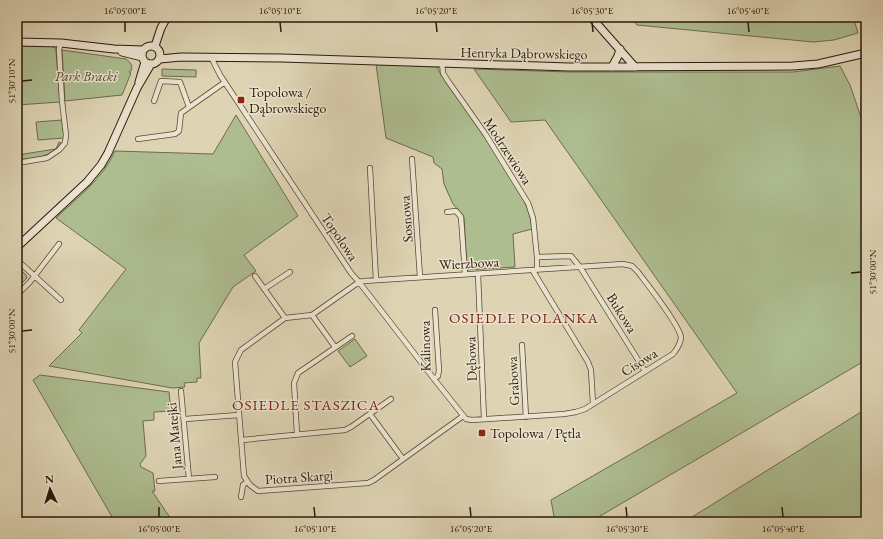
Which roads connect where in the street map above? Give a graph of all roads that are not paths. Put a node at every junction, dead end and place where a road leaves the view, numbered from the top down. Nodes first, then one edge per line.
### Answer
1 (166, 17) edge
2 (591, 17) edge
3 (17, 42) edge
4 (61, 43) junction
5 (155, 46) junction
6 (620, 49) junction
7 (866, 53) edge
8 (160, 56) junction
9 (211, 57) junction
10 (146, 58) junction
11 (442, 64) junction
12 (612, 67) junction
13 (635, 67) junction
14 (225, 82) junction
15 (154, 101) dead end
16 (189, 107) junction
17 (138, 139) dead end
18 (412, 159) dead end
19 (17, 163) edge
20 (370, 168) dead end
21 (447, 212) dead end
22 (59, 244) dead end
23 (17, 247) edge
24 (537, 257) junction
25 (17, 260) edge
26 (580, 267) junction
27 (535, 270) junction
28 (290, 272) dead end
29 (465, 274) junction
30 (478, 274) junction
31 (34, 276) junction
32 (255, 276) dead end
33 (420, 277) junction
34 (376, 280) junction
35 (359, 282) junction
36 (264, 289) junction
37 (17, 295) edge
38 (61, 300) dead end
39 (435, 310) dead end
40 (312, 315) junction
41 (285, 318) junction
42 (352, 336) dead end
43 (522, 345) dead end
44 (335, 347) junction
45 (645, 371) junction
46 (434, 379) junction
47 (181, 391) dead end
48 (392, 399) dead end
49 (593, 404) junction
50 (239, 414) junction
51 (370, 414) junction
52 (464, 417) junction
53 (526, 417) junction
54 (185, 419) junction
55 (484, 419) junction
56 (297, 434) junction
57 (242, 440) junction
58 (403, 459) junction
59 (214, 477) dead end
60 (189, 479) junction
61 (159, 481) dead end
62 (247, 482) junction
63 (241, 497) dead end

1 - 5 street
2 - 6 street
3 - 4 street
4 - 10 street
4 - 19 street
5 - 8 street
5 - 10 street
6 - 12 street
6 - 13 street
7 - 13 street, Henryka Dąbrowskiego
8 - 9 street, Henryka Dąbrowskiego
8 - 10 street
9 - 11 street, Henryka Dąbrowskiego
9 - 14 street, Topolowa
10 - 23 street
11 - 12 street, Henryka Dąbrowskiego
11 - 24 street, Modrzewiowa
12 - 13 street, Henryka Dąbrowskiego
14 - 16 street
14 - 35 street, Topolowa
15 - 16 street
16 - 17 street
18 - 33 street, Sosnowa
20 - 34 street
21 - 29 street
22 - 31 street
24 - 26 street
24 - 27 street, Modrzewiowa
25 - 31 street
26 - 27 street, Wierzbowa
26 - 45 street, Bukowa
26 - 45 street, Cisowa
27 - 30 street, Wierzbowa
27 - 49 street
28 - 36 street
29 - 30 street, Wierzbowa
29 - 33 street, Wierzbowa
30 - 55 street, Dębowa
31 - 37 street
31 - 38 street
32 - 36 street
33 - 34 street, Wierzbowa
34 - 35 street, Wierzbowa
35 - 40 street, Piotra Skargi
35 - 46 street, Topolowa
36 - 41 street
39 - 46 street, Kalinowa
40 - 41 street, Piotra Skargi
40 - 44 street
41 - 50 street, Piotra Skargi
42 - 44 street
43 - 53 street, Grabowa
44 - 56 street
45 - 49 street, Cisowa
46 - 52 street, Topolowa
47 - 54 street, Jana Matejki
48 - 51 street
49 - 53 street, Cisowa
50 - 54 street
50 - 57 street, Piotra Skargi
51 - 56 street
51 - 58 street
52 - 55 street, Cisowa
52 - 58 street, Piotra Skargi
53 - 55 street, Cisowa
54 - 60 street, Jana Matejki
56 - 57 street
57 - 62 street, Piotra Skargi
58 - 62 street, Piotra Skargi
59 - 60 street
60 - 61 street
62 - 63 street

